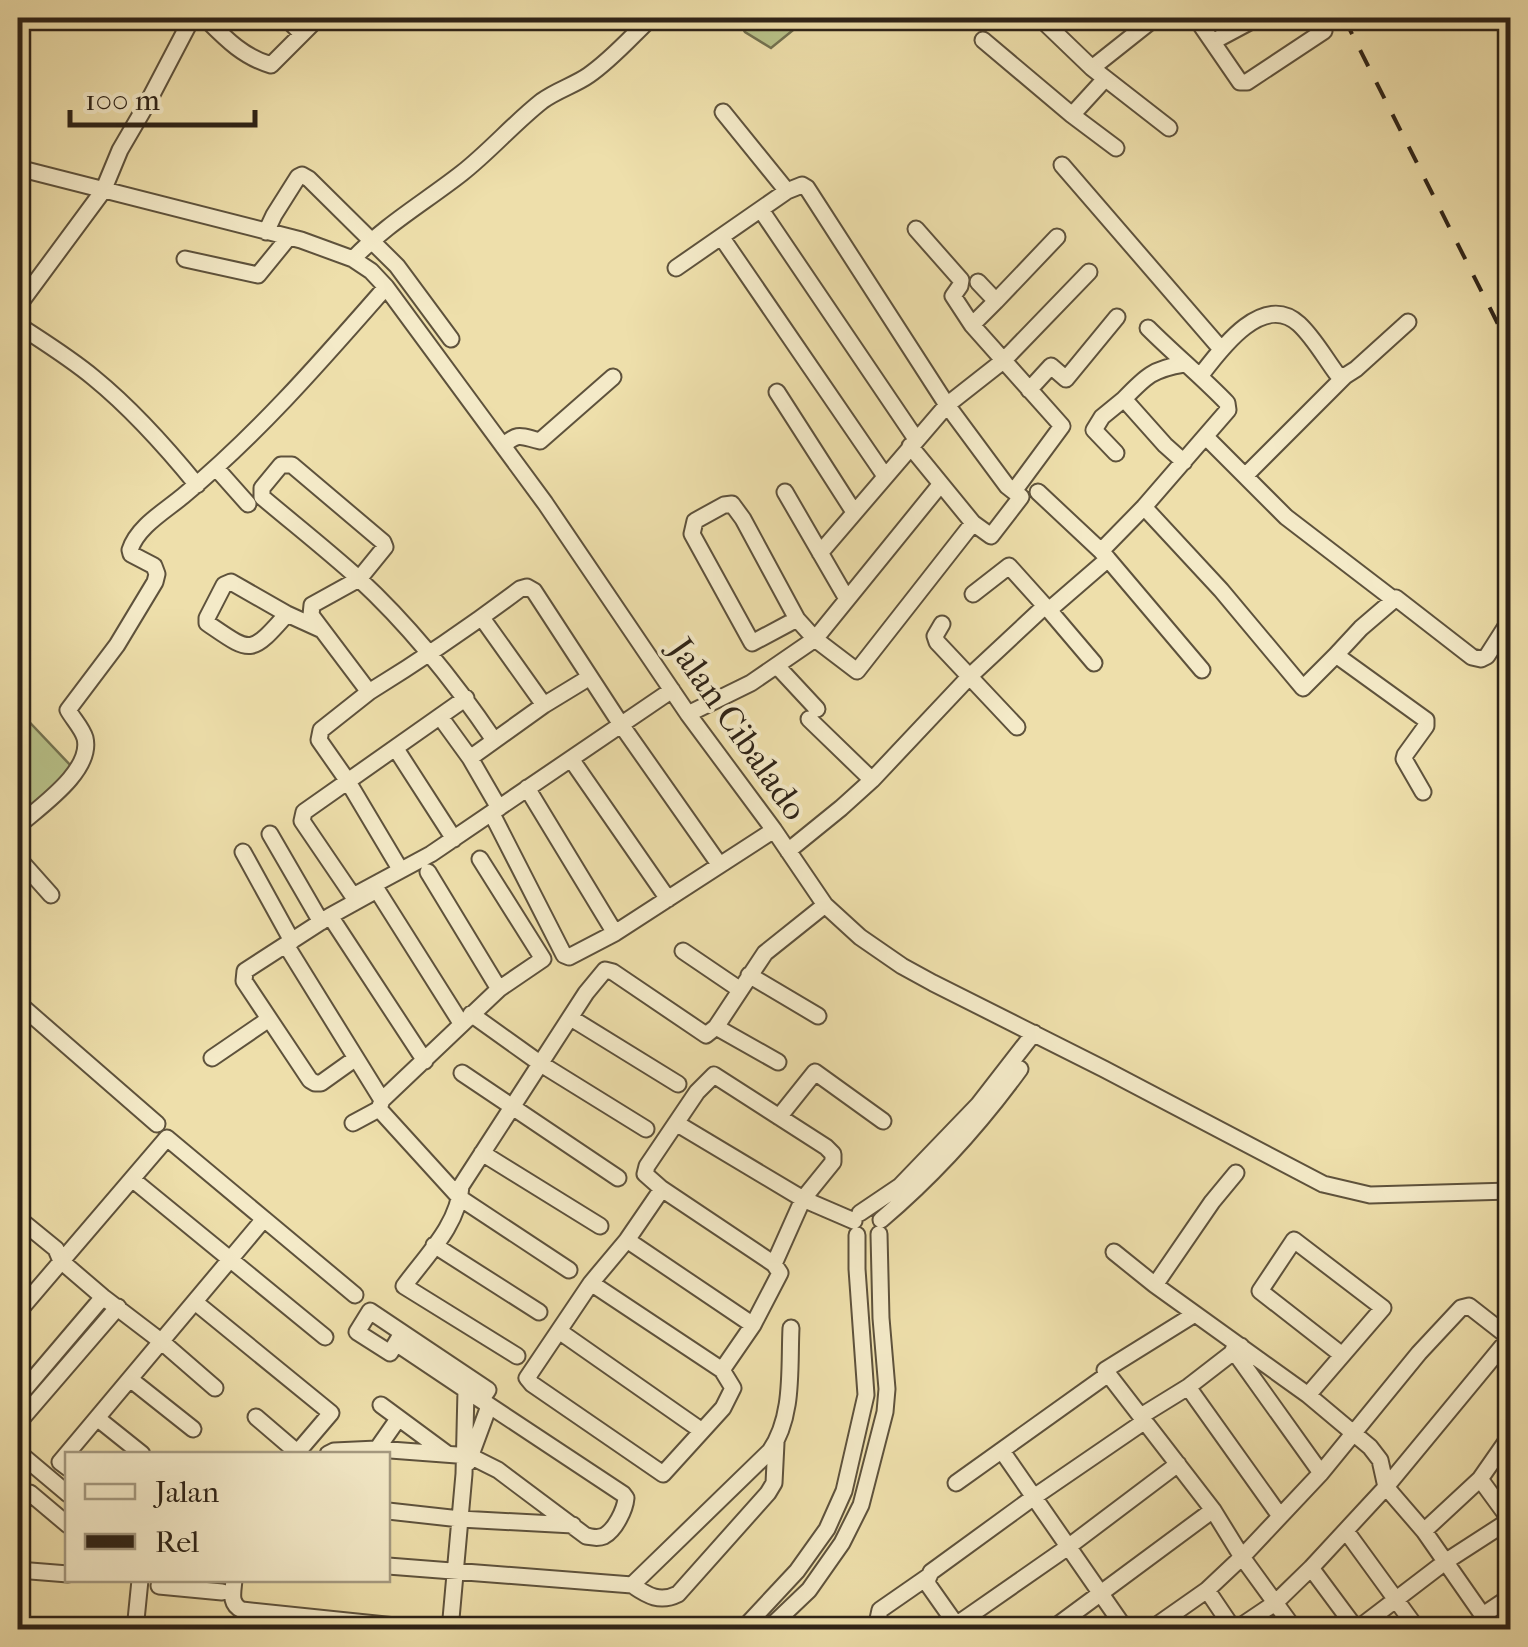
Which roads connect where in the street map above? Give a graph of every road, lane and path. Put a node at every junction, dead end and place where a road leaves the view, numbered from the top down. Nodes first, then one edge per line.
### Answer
1 (192, 18) edge
2 (205, 18) edge
3 (286, 18) edge
4 (318, 18) edge
5 (652, 18) edge
6 (1155, 18) edge
7 (1196, 18) edge
8 (1257, 18) edge
9 (1050, 21) edge
10 (1324, 31) dead end
11 (302, 34) junction
12 (983, 40) dead end
13 (1214, 41) junction
14 (1098, 74) junction
15 (723, 112) dead end
16 (1072, 115) junction
17 (1169, 128) dead end
18 (1116, 148) dead end
19 (1062, 164) dead end
20 (18, 168) edge
21 (103, 191) junction
22 (787, 191) junction
23 (761, 210) junction
24 (270, 223) junction
25 (916, 229) dead end
26 (289, 237) junction
27 (1057, 237) dead end
28 (722, 238) junction
29 (361, 249) junction
30 (185, 259) dead end
31 (676, 268) dead end
32 (1088, 272) dead end
33 (978, 282) dead end
34 (386, 288) junction
35 (996, 301) junction
36 (18, 306) edge
37 (1118, 318) dead end
38 (1408, 322) dead end
39 (18, 324) edge
40 (972, 325) junction
41 (1148, 328) dead end
42 (452, 338) dead end
43 (1221, 350) junction
44 (1003, 361) junction
45 (1184, 364) junction
46 (614, 376) dead end
47 (1201, 376) junction
48 (1345, 376) junction
49 (1030, 390) junction
50 (776, 392) dead end
51 (1124, 399) junction
52 (947, 405) junction
53 (1206, 437) junction
54 (508, 441) junction
55 (913, 443) junction
56 (1116, 453) dead end
57 (1184, 462) junction
58 (216, 468) junction
59 (885, 476) junction
60 (1245, 476) junction
61 (197, 485) junction
62 (940, 485) junction
63 (1014, 491) junction
64 (785, 492) dead end
65 (1038, 492) dead end
66 (248, 504) dead end
67 (1144, 507) junction
68 (854, 512) junction
69 (973, 523) junction
70 (820, 553) junction
71 (1104, 555) junction
72 (359, 579) junction
73 (973, 594) dead end
74 (847, 599) junction
75 (1393, 599) junction
76 (1047, 608) junction
77 (286, 614) junction
78 (482, 618) junction
79 (797, 620) junction
80 (1510, 620) edge
81 (942, 624) dead end
82 (322, 630) junction
83 (815, 638) junction
84 (430, 652) junction
85 (1336, 656) junction
86 (1094, 663) dead end
87 (778, 666) junction
88 (1202, 670) dead end
89 (970, 676) junction
90 (590, 677) junction
91 (672, 690) junction
92 (370, 692) junction
93 (466, 698) junction
94 (544, 705) junction
95 (688, 714) junction
96 (440, 718) junction
97 (622, 726) junction
98 (1016, 727) dead end
99 (494, 740) junction
100 (396, 749) junction
101 (470, 758) junction
102 (571, 760) junction
103 (348, 780) junction
104 (872, 780) junction
105 (528, 788) junction
106 (1423, 792) dead end
107 (495, 811) junction
108 (18, 826) edge
109 (774, 830) junction
110 (270, 834) dead end
111 (454, 838) junction
112 (795, 845) junction
113 (243, 852) dead end
114 (18, 858) edge
115 (480, 858) dead end
116 (719, 864) junction
117 (400, 870) junction
118 (428, 872) dead end
119 (51, 895) dead end
120 (668, 899) junction
121 (825, 905) junction
122 (326, 919) junction
123 (615, 934) junction
124 (290, 943) junction
125 (683, 951) dead end
126 (744, 982) junction
127 (499, 989) junction
128 (18, 1003) edge
129 (818, 1016) dead end
130 (572, 1018) junction
131 (269, 1019) junction
132 (466, 1019) junction
133 (716, 1027) junction
134 (1039, 1035) junction
135 (212, 1058) dead end
136 (356, 1058) junction
137 (424, 1061) junction
138 (778, 1062) dead end
139 (541, 1064) junction
140 (462, 1072) dead end
141 (678, 1084) dead end
142 (380, 1105) junction
143 (512, 1108) junction
144 (780, 1117) junction
145 (883, 1121) dead end
146 (676, 1122) junction
147 (352, 1123) dead end
148 (157, 1124) dead end
149 (646, 1128) dead end
150 (482, 1152) junction
151 (1236, 1172) dead end
152 (618, 1178) dead end
153 (132, 1179) junction
154 (662, 1189) junction
155 (1510, 1191) edge
156 (460, 1198) junction
157 (803, 1198) junction
158 (18, 1218) edge
159 (264, 1219) junction
160 (857, 1223) junction
161 (600, 1226) dead end
162 (880, 1227) junction
163 (627, 1240) junction
164 (434, 1245) junction
165 (1114, 1252) dead end
166 (232, 1259) junction
167 (62, 1260) junction
168 (774, 1264) junction
169 (569, 1270) dead end
170 (18, 1284) edge
171 (590, 1284) junction
172 (1155, 1286) junction
173 (32, 1295) junction
174 (354, 1295) dead end
175 (103, 1297) junction
176 (195, 1302) junction
177 (118, 1307) junction
178 (18, 1312) edge
179 (539, 1312) dead end
180 (1194, 1314) junction
181 (753, 1325) junction
182 (791, 1328) dead end
183 (559, 1331) junction
184 (325, 1337) dead end
185 (400, 1338) dead end
186 (1510, 1338) edge
187 (162, 1342) junction
188 (1237, 1348) junction
189 (1342, 1355) junction
190 (517, 1356) dead end
191 (722, 1370) junction
192 (1108, 1375) junction
193 (130, 1379) junction
194 (469, 1385) junction
195 (1188, 1387) junction
196 (215, 1388) dead end
197 (1308, 1395) junction
198 (18, 1397) edge
199 (485, 1403) junction
200 (380, 1405) dead end
201 (256, 1417) dead end
202 (97, 1418) junction
203 (398, 1419) junction
204 (1143, 1419) junction
205 (18, 1423) edge
206 (193, 1429) dead end
207 (702, 1430) junction
208 (1354, 1432) junction
209 (1510, 1436) edge
210 (776, 1443) junction
211 (377, 1449) junction
212 (18, 1452) edge
213 (68, 1452) edge
214 (140, 1452) edge
215 (295, 1452) edge
216 (299, 1452) edge
217 (331, 1452) edge
218 (1002, 1452) junction
219 (461, 1455) junction
220 (1178, 1464) junction
221 (1321, 1474) junction
222 (1480, 1479) junction
223 (956, 1484) dead end
224 (1386, 1487) junction
225 (65, 1491) edge
226 (1034, 1496) junction
227 (18, 1508) edge
228 (1212, 1510) junction
229 (390, 1511) edge
230 (1280, 1516) junction
231 (460, 1519) junction
232 (65, 1522) edge
233 (572, 1525) junction
234 (1346, 1530) junction
235 (1424, 1531) junction
236 (1068, 1547) junction
237 (18, 1555) edge
238 (1242, 1556) junction
239 (1445, 1562) junction
240 (390, 1566) edge
241 (1311, 1568) junction
242 (18, 1570) edge
243 (37, 1571) junction
244 (456, 1572) junction
245 (65, 1574) edge
246 (928, 1576) junction
247 (140, 1582) edge
248 (234, 1582) edge
249 (189, 1584) edge
250 (159, 1586) dead end
251 (632, 1586) junction
252 (1207, 1590) junction
253 (222, 1592) dead end
254 (1100, 1592) junction
255 (1510, 1596) edge
256 (1398, 1599) junction
257 (1274, 1603) junction
258 (1488, 1622) edge
259 (958, 1627) edge
260 (1357, 1629) edge
261 (135, 1630) edge
262 (434, 1630) edge
263 (450, 1630) edge
264 (742, 1630) edge
265 (767, 1630) edge
266 (884, 1630) edge
267 (1051, 1630) edge
268 (1126, 1630) edge
269 (1150, 1630) edge
270 (1234, 1630) edge
271 (1294, 1630) edge
272 (1418, 1630) edge

1 - 21 street
2 - 11 street
3 - 11 street
4 - 11 street
5 - 29 street
6 - 14 street
7 - 13 street
8 - 13 street
9 - 14 street
10 - 13 street
12 - 16 street
14 - 16 street
14 - 17 street
15 - 22 street
16 - 18 street
19 - 43 street
20 - 21 street, Jalan Cibalado
21 - 24 street, Jalan Cibalado
21 - 36 street
22 - 23 street
22 - 52 street
23 - 28 street
23 - 55 street
24 - 26 street, Jalan Cibalado
24 - 29 street
25 - 40 street
26 - 29 street, Jalan Cibalado
26 - 30 street
27 - 35 street
28 - 31 street
28 - 59 street
29 - 34 street, Jalan Cibalado
29 - 42 street
32 - 44 street
33 - 35 street
34 - 54 street, Jalan Cibalado
34 - 58 street
35 - 40 street
37 - 49 street
38 - 48 street
39 - 61 street
40 - 44 street
41 - 45 street
43 - 47 street
43 - 48 street
44 - 49 street
44 - 52 street
45 - 47 street
45 - 51 street
46 - 54 street
47 - 53 street
48 - 60 street
49 - 63 street
50 - 68 street
51 - 56 street
51 - 57 street
52 - 55 street
52 - 63 street
53 - 57 street
53 - 60 street
54 - 91 street, Jalan Cibalado
55 - 59 street
55 - 62 street
57 - 67 street
58 - 61 street
58 - 66 street
59 - 68 street
60 - 75 street
61 - 108 street
62 - 69 street
62 - 74 street
63 - 69 street
64 - 70 street
65 - 71 street
67 - 71 street
67 - 85 street
68 - 70 street
69 - 83 street
70 - 74 street
71 - 76 street
71 - 88 street
72 - 72 street
72 - 82 street
72 - 84 street
73 - 76 street
74 - 83 street
75 - 80 street
75 - 85 street
76 - 86 street
76 - 89 street
77 - 77 street
77 - 82 street
78 - 84 street
78 - 90 street
78 - 94 street
79 - 79 street
79 - 83 street
81 - 89 street
82 - 92 street
83 - 87 street
84 - 92 street
84 - 93 street
85 - 106 street
87 - 95 street
87 - 104 street
89 - 98 street
89 - 104 street
90 - 94 street
90 - 97 street
91 - 95 street, Jalan Cibalado
91 - 97 street
92 - 103 street
93 - 96 street
93 - 99 street
94 - 99 street
95 - 109 street, Jalan Cibalado
96 - 100 street
96 - 101 street
97 - 102 street
97 - 116 street
99 - 101 street
100 - 103 street
100 - 111 street
101 - 107 street
102 - 105 street
102 - 120 street
103 - 117 street
103 - 117 street
104 - 112 street
105 - 107 street
105 - 123 street
107 - 111 street
107 - 123 street
109 - 112 street, Jalan Cibalado
109 - 116 street
110 - 122 street
111 - 117 street
112 - 121 street, Jalan Cibalado
113 - 124 street
114 - 119 street
115 - 127 street
116 - 120 street
118 - 127 street
120 - 123 street
121 - 126 street
121 - 134 street, Jalan Cibalado
122 - 124 street
122 - 132 street
122 - 137 street
124 - 131 street
124 - 136 street
125 - 126 street
126 - 129 street
126 - 133 street
127 - 132 street
128 - 148 street
130 - 133 street
130 - 139 street
130 - 141 street
131 - 135 street
131 - 136 street
132 - 137 street
132 - 139 street
133 - 138 street
134 - 155 street, Jalan Cibalado
134 - 160 street
134 - 162 street
136 - 142 street
137 - 142 street
139 - 143 street
139 - 149 street
140 - 143 street
142 - 147 street
142 - 156 street
143 - 150 street
143 - 152 street
144 - 145 street
144 - 146 street
144 - 157 street
146 - 154 street
146 - 157 street
150 - 156 street
150 - 161 street
151 - 172 street
153 - 159 street
153 - 166 street
153 - 167 street
154 - 163 street
154 - 168 street
156 - 164 street
156 - 169 street
157 - 160 street
157 - 168 street
158 - 167 street
159 - 166 street
159 - 174 street
160 - 162 street
160 - 162 street
160 - 264 street
162 - 265 street
163 - 171 street
163 - 181 street
164 - 179 street
164 - 190 street
165 - 172 street
166 - 176 street
166 - 184 street
167 - 173 street
167 - 175 street
168 - 181 street
170 - 173 street
171 - 183 street
171 - 191 street
172 - 180 street
173 - 178 street
175 - 177 street
175 - 198 street
176 - 187 street
176 - 216 street
177 - 187 street
177 - 205 street
180 - 188 street
180 - 192 street
181 - 191 street
182 - 210 street
183 - 207 street
183 - 207 street
185 - 194 street
186 - 208 street
186 - 224 street
187 - 193 street
187 - 196 street
188 - 195 street
188 - 197 street
188 - 221 street
189 - 189 street
189 - 197 street
191 - 207 street
192 - 204 street
192 - 218 street
193 - 202 street
193 - 206 street
194 - 199 street
194 - 219 street
195 - 204 street
195 - 230 street
197 - 208 street
199 - 219 street
199 - 233 street
200 - 203 street
201 - 215 street
202 - 213 street
202 - 214 street
203 - 211 street
203 - 219 street
204 - 220 street
204 - 226 street
208 - 221 street
208 - 224 street
209 - 222 street
210 - 251 street
210 - 251 street
211 - 217 street
211 - 219 street
212 - 225 street
218 - 223 street
218 - 226 street
219 - 231 street
219 - 233 street
220 - 228 street
220 - 236 street
221 - 230 street
222 - 235 street
222 - 239 street
224 - 234 street
224 - 235 street
226 - 236 street
226 - 246 street
227 - 232 street
228 - 238 street
228 - 254 street
229 - 231 street
230 - 238 street
231 - 233 street
231 - 244 street
234 - 241 street
234 - 256 street
235 - 239 street
236 - 254 street
236 - 259 street
237 - 243 street
238 - 252 street
238 - 257 street
239 - 256 street
239 - 258 street
240 - 244 street
241 - 257 street
241 - 260 street
242 - 243 street
243 - 245 street
244 - 251 street
244 - 263 street
246 - 259 street
246 - 266 street
247 - 261 street
248 - 262 street
249 - 250 street
249 - 253 street
252 - 269 street
252 - 270 street
254 - 267 street
254 - 268 street
255 - 258 street
256 - 260 street
256 - 272 street
257 - 270 street
257 - 271 street

